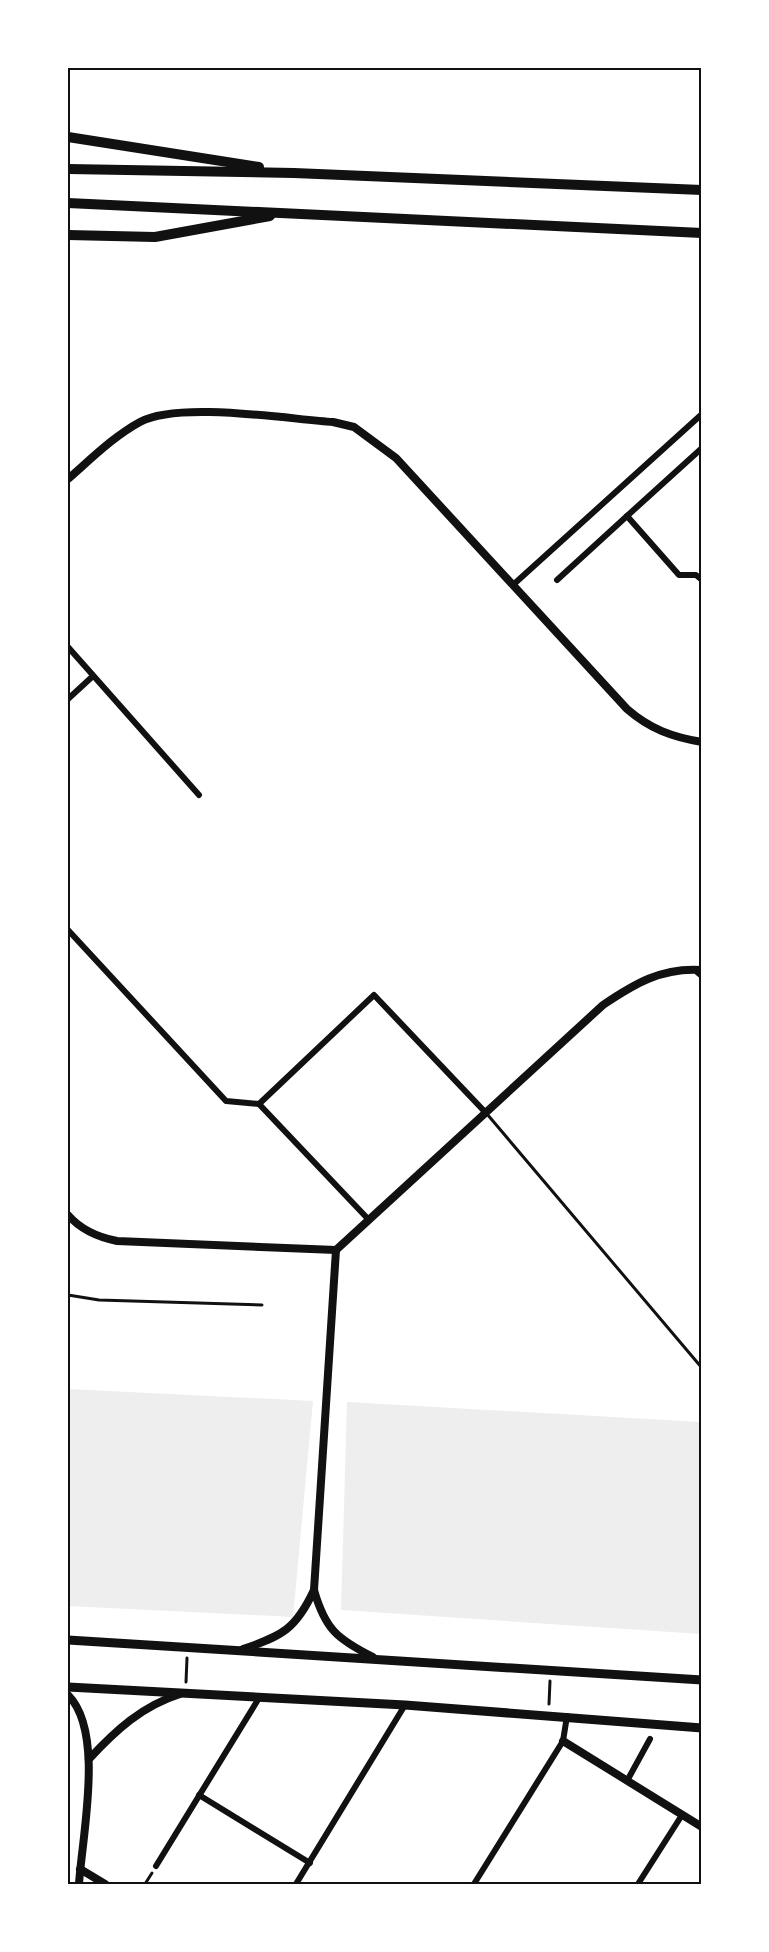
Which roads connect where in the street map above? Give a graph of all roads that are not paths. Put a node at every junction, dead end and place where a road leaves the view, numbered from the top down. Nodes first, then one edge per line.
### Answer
1 (68, 136) edge
2 (68, 169) edge
3 (294, 173) junction
4 (702, 190) edge
5 (68, 203) edge
6 (291, 212) junction
7 (702, 233) edge
8 (68, 235) edge
9 (702, 414) edge
10 (702, 448) edge
11 (68, 479) edge
12 (627, 516) junction
13 (557, 580) dead end
14 (702, 580) edge
15 (514, 584) junction
16 (68, 646) edge
17 (93, 676) junction
18 (68, 699) edge
19 (702, 742) edge
20 (199, 795) dead end
21 (68, 930) edge
22 (697, 969) edge
23 (702, 978) edge
24 (259, 1104) junction
25 (486, 1113) junction
26 (68, 1215) edge
27 (369, 1220) junction
28 (336, 1250) junction
29 (68, 1295) edge
30 (262, 1305) dead end
31 (702, 1368) edge
32 (314, 1590) junction
33 (68, 1640) edge
34 (243, 1649) junction
35 (373, 1657) junction
36 (702, 1680) edge
37 (68, 1687) edge
38 (186, 1693) junction
39 (68, 1695) edge
40 (259, 1698) junction
41 (405, 1705) junction
42 (567, 1716) junction
43 (702, 1728) edge
44 (650, 1739) dead end
45 (563, 1741) junction
46 (89, 1759) junction
47 (627, 1781) junction
48 (200, 1795) junction
49 (682, 1815) junction
50 (702, 1827) edge
51 (310, 1863) junction
52 (156, 1866) dead end
53 (80, 1869) junction
54 (79, 1884) edge
55 (105, 1884) edge
56 (296, 1884) edge
57 (474, 1884) edge
58 (638, 1884) edge

1 - 3 highway
2 - 3 highway
3 - 4 highway
5 - 6 highway
6 - 7 highway
6 - 8 highway
9 - 15 street
10 - 12 street
11 - 15 street
12 - 13 street
12 - 14 street
15 - 19 street
16 - 17 street
17 - 18 street
17 - 20 street
21 - 24 street
22 - 23 lane
22 - 25 street
24 - 25 street
24 - 27 street
25 - 27 street
25 - 31 lane
26 - 28 street
27 - 28 street
28 - 32 street
29 - 30 lane
32 - 34 street
32 - 35 street
33 - 34 main road
34 - 35 main road
35 - 36 main road
37 - 38 main road
38 - 40 main road
38 - 46 street
39 - 46 street
40 - 41 main road
40 - 48 street
41 - 42 main road
41 - 51 street
42 - 43 main road
42 - 45 street
44 - 47 street
45 - 47 street
45 - 57 street
46 - 53 street
47 - 49 street
48 - 51 street
48 - 52 street
49 - 50 street
49 - 58 street
51 - 56 street
53 - 54 street
53 - 55 street

